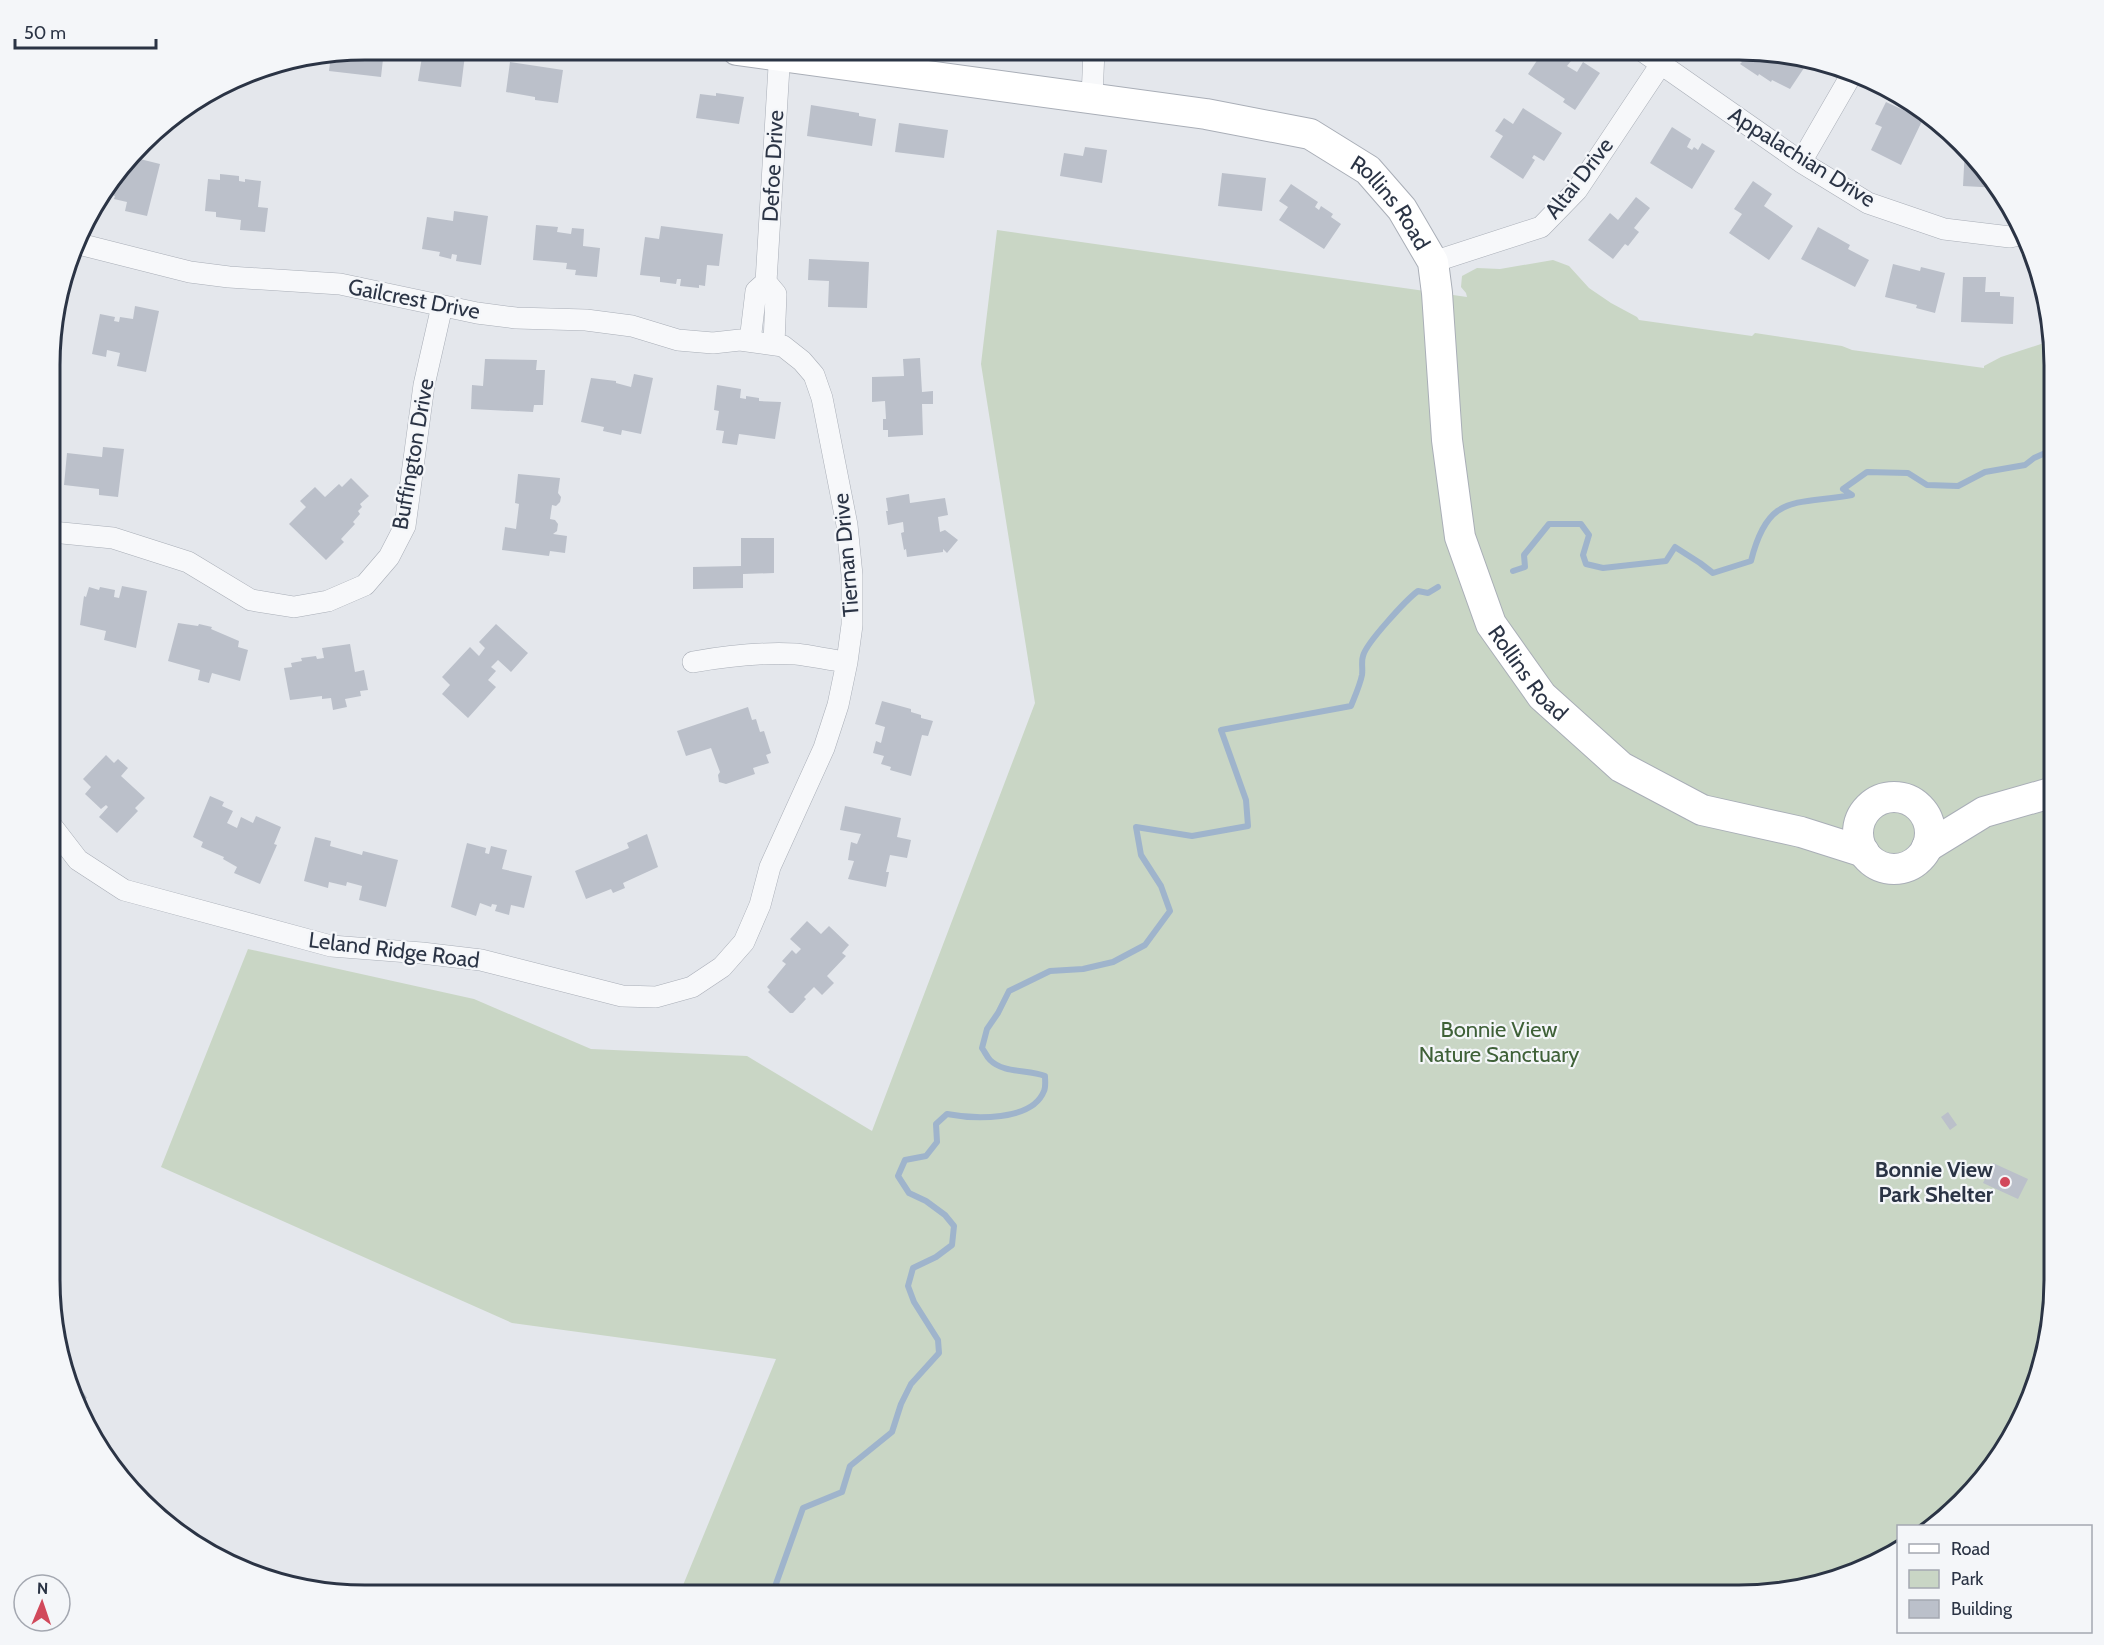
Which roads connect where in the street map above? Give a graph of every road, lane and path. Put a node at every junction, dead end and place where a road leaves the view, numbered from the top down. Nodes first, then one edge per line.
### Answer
1 (779, 60) edge
2 (828, 60) edge
3 (1094, 60) edge
4 (1655, 60) edge
5 (1661, 64) junction
6 (1848, 80) edge
7 (1092, 98) junction
8 (1801, 162) junction
9 (2016, 236) edge
10 (84, 245) edge
11 (1433, 262) junction
12 (766, 282) junction
13 (442, 306) junction
14 (750, 341) junction
15 (774, 344) junction
16 (60, 533) edge
17 (693, 662) dead end
18 (847, 662) junction
19 (2044, 795) edge
20 (1916, 804) junction
21 (1866, 810) junction
22 (1984, 812) junction
23 (1801, 832) junction
24 (60, 837) edge
25 (1927, 847) junction
26 (1864, 852) junction
27 (692, 987) joint

1 - 12 street, Defoe Drive
2 - 7 street, Rollins Road
3 - 7 street
4 - 5 street, Appalachian Drive
5 - 8 street, Appalachian Drive
5 - 11 street, Altai Drive
6 - 8 street
7 - 11 street, Rollins Road
8 - 9 street, Appalachian Drive
10 - 13 street, Gailcrest Drive
11 - 23 street, Rollins Road
12 - 14 street, Defoe Drive
12 - 15 street, Defoe Drive
13 - 14 street, Gailcrest Drive
13 - 16 street, Buffington Drive
14 - 15 street, Tiernan Drive
15 - 18 street, Tiernan Drive
17 - 18 street
18 - 27 street, Tiernan Drive
19 - 22 street, Rollins Road
20 - 21 street, Rollins Road
20 - 22 street, Rollins Road
20 - 25 street
21 - 23 street, Rollins Road
21 - 26 street
22 - 25 street, Rollins Road
23 - 26 street, Rollins Road
24 - 27 street, Leland Ridge Road
25 - 26 street, Rollins Road

